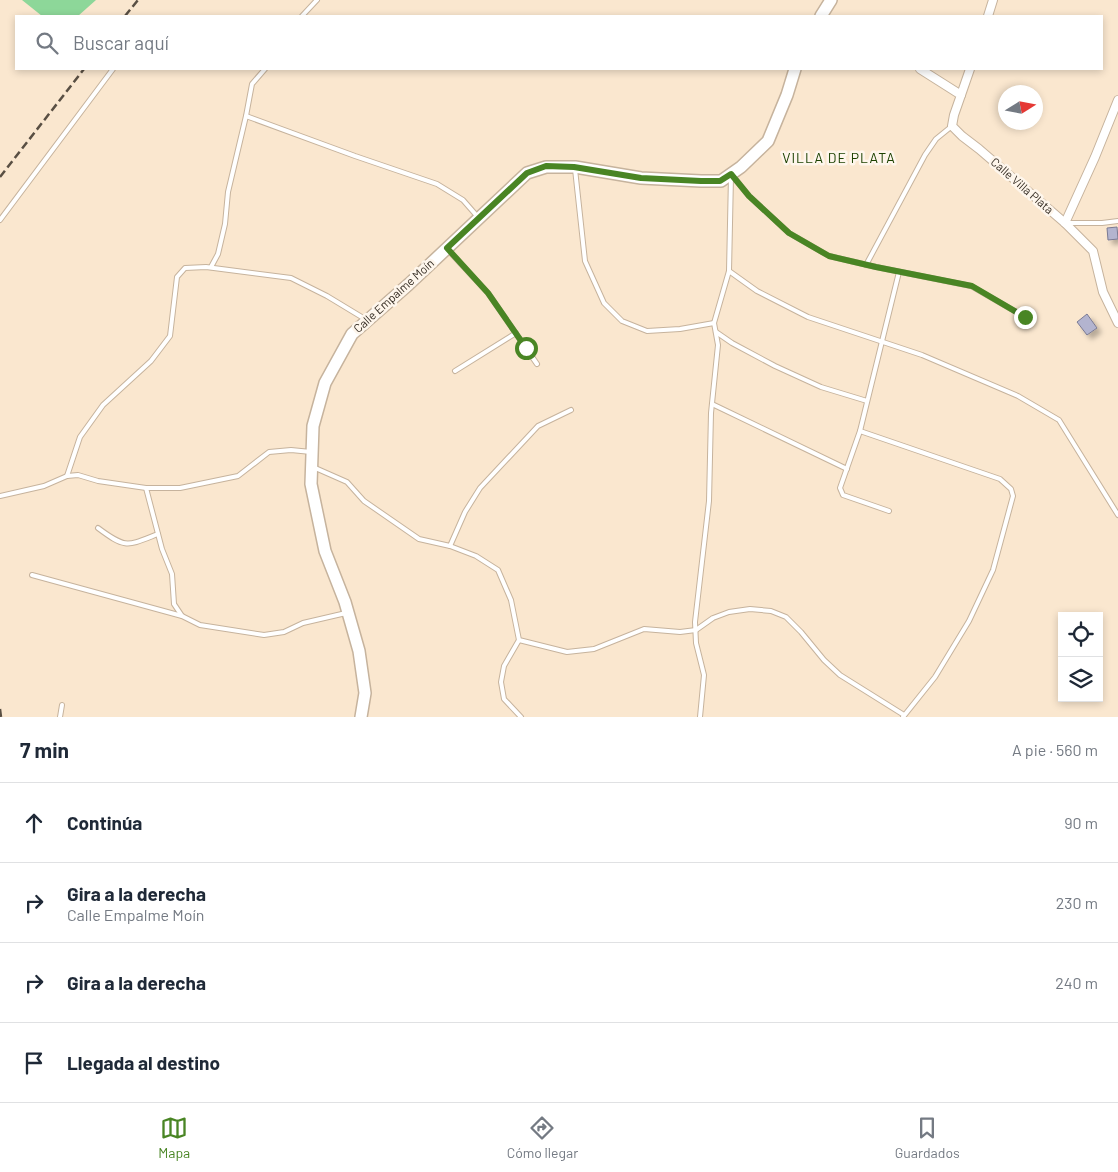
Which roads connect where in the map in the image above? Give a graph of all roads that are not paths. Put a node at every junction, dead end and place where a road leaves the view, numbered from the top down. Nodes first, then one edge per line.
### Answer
1 (317, 0) edge
2 (831, 0) edge
3 (993, 0) edge
4 (303, 15) edge
5 (822, 15) edge
6 (988, 15) edge
7 (112, 70) edge
8 (264, 70) edge
9 (796, 70) edge
10 (922, 70) edge
11 (970, 70) edge
12 (961, 95) junction
13 (1117, 105) edge
14 (246, 116) junction
15 (952, 126) junction
16 (574, 167) junction
17 (731, 174) junction
18 (479, 218) junction
19 (0, 220) edge
20 (1118, 221) edge
21 (1066, 223) junction
22 (447, 248) junction
23 (866, 265) junction
24 (211, 267) junction
25 (729, 272) junction
26 (899, 272) junction
27 (1025, 317) dead end
28 (367, 320) junction
29 (1118, 323) edge
30 (714, 324) junction
31 (716, 332) junction
32 (516, 333) junction
33 (882, 342) junction
34 (537, 364) dead end
35 (454, 371) dead end
36 (868, 401) junction
37 (712, 404) junction
38 (571, 410) dead end
39 (860, 431) junction
40 (312, 452) junction
41 (311, 466) junction
42 (847, 469) junction
43 (67, 476) junction
44 (146, 488) junction
45 (0, 496) edge
46 (889, 511) dead end
47 (1118, 515) edge
48 (98, 528) dead end
49 (158, 534) junction
50 (450, 546) junction
51 (32, 575) dead end
52 (348, 612) junction
53 (182, 616) junction
54 (696, 630) junction
55 (519, 640) junction
56 (62, 705) dead end
57 (903, 716) edge
58 (60, 717) edge
59 (361, 717) edge
60 (521, 717) edge
61 (700, 717) edge

1 - 4 lane
2 - 5 street
3 - 6 street
7 - 19 lane
8 - 14 lane
9 - 17 street, Calle Empalme Moín
10 - 12 street
11 - 12 street
12 - 15 street
13 - 21 street
14 - 18 lane
14 - 24 lane
15 - 21 street, Calle Villa Plata
15 - 23 lane
16 - 17 street, Calle Empalme Moín
16 - 18 street, Calle Empalme Moín
16 - 30 lane
17 - 23 lane
17 - 25 lane
18 - 22 street, Calle Empalme Moín
20 - 21 lane
21 - 29 street, Calle Villa Plata
22 - 28 street, Calle Empalme Moín
22 - 32 lane
23 - 26 lane
24 - 28 lane
24 - 43 lane
25 - 30 lane
25 - 33 lane
26 - 27 lane
26 - 33 lane
28 - 40 street, Calle Empalme Moín
30 - 31 lane
31 - 36 lane
31 - 37 lane
32 - 34 lane
32 - 35 lane
33 - 36 lane
33 - 47 lane
36 - 39 lane
37 - 42 lane
37 - 54 lane
38 - 50 lane
39 - 42 lane
39 - 57 lane
40 - 41 street, Calle Empalme Moín
40 - 44 lane
41 - 50 lane
41 - 52 street, Calle Empalme Moín
42 - 46 lane
43 - 44 lane
43 - 45 lane
44 - 49 lane
48 - 49 lane
49 - 53 lane
50 - 55 lane
51 - 53 lane
52 - 53 lane
52 - 59 street, Calle Empalme Moín
54 - 55 lane
54 - 57 lane
54 - 61 lane
55 - 60 lane
56 - 58 lane

